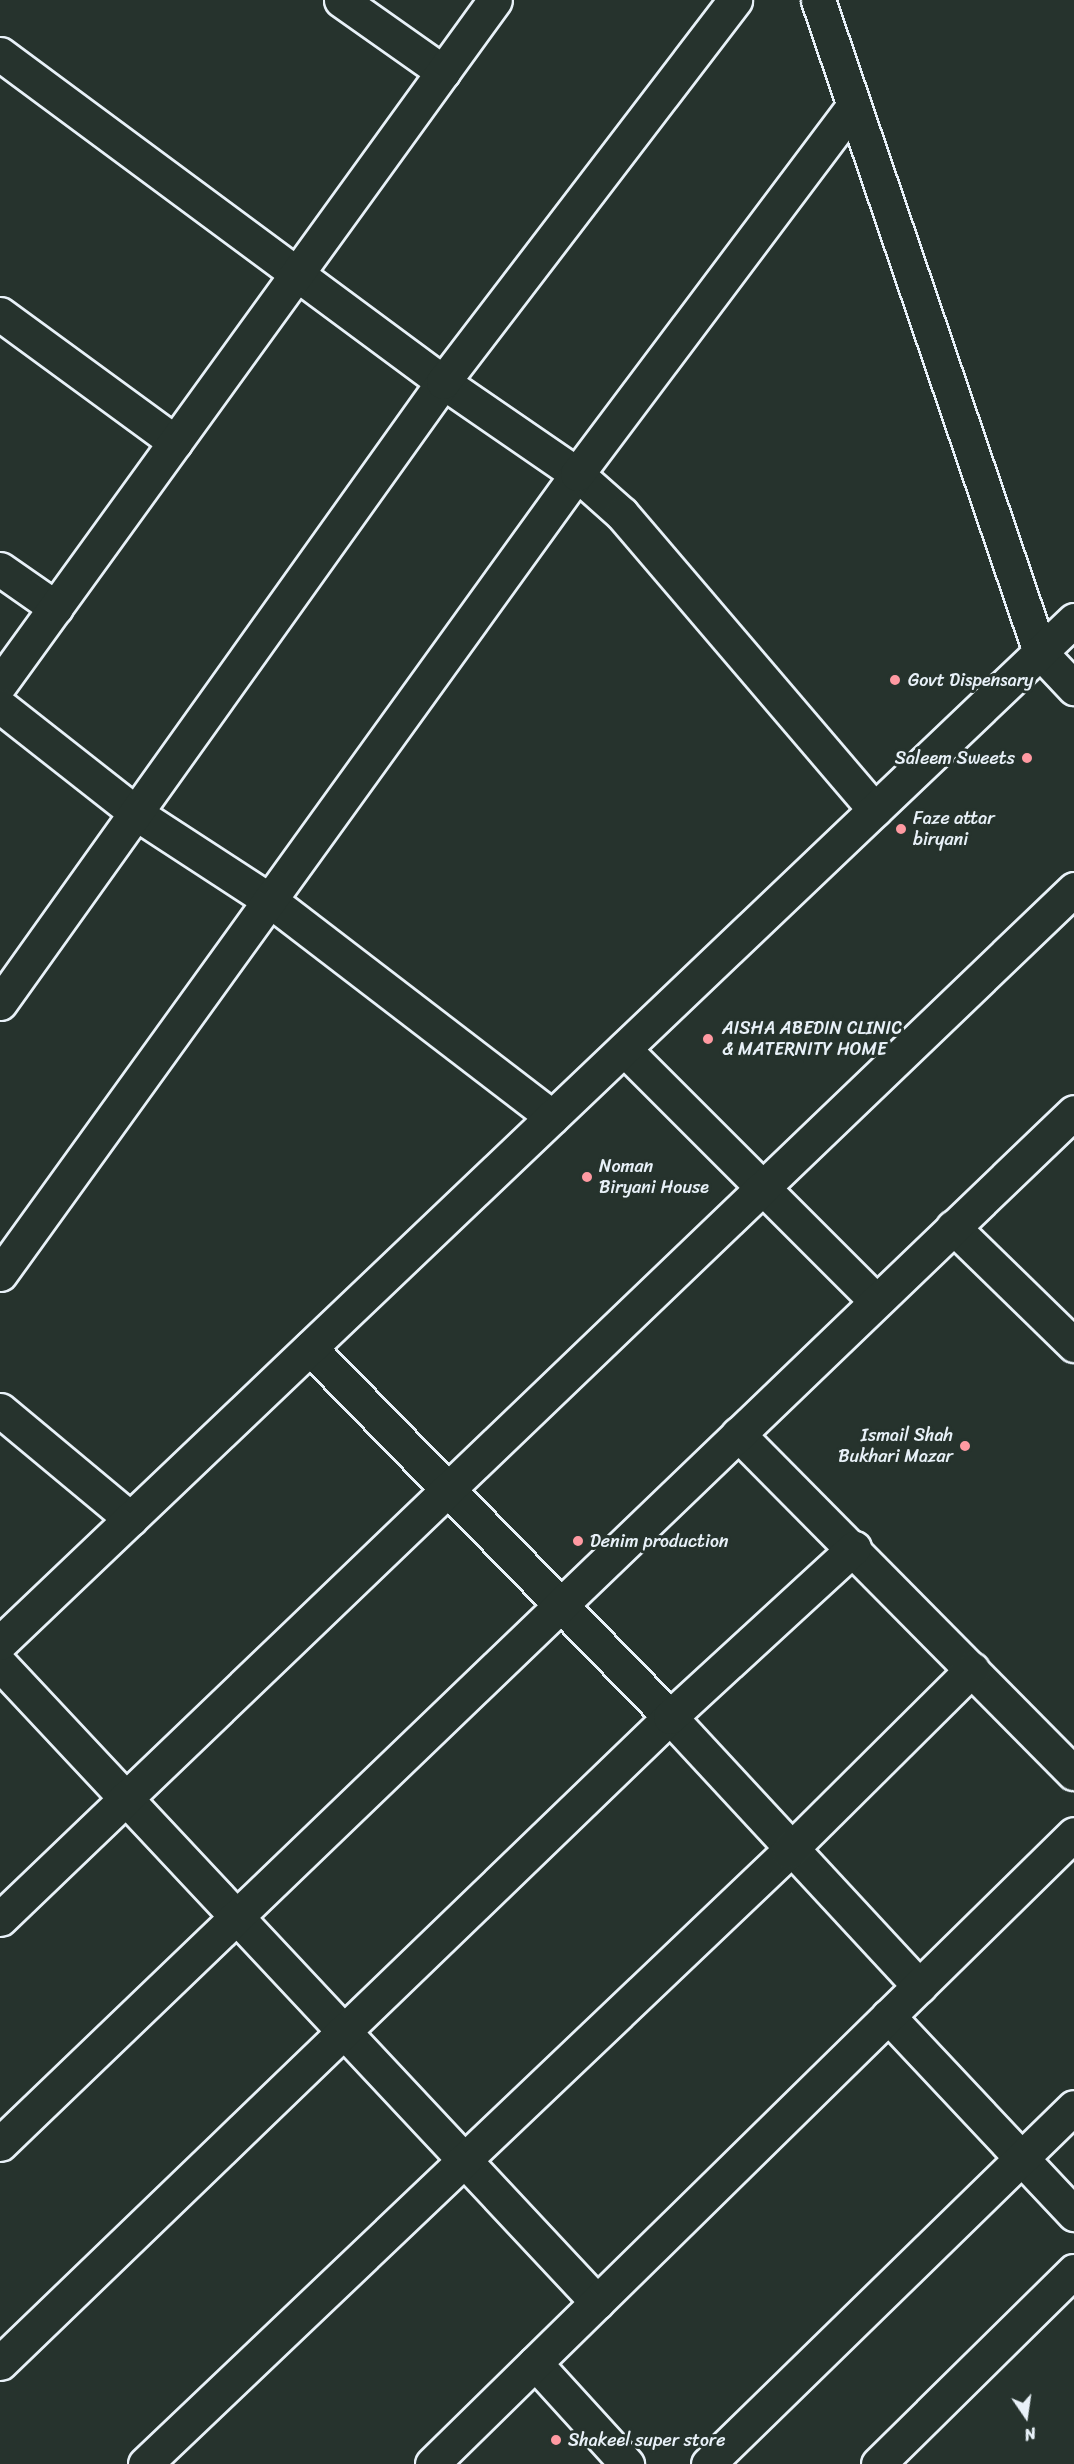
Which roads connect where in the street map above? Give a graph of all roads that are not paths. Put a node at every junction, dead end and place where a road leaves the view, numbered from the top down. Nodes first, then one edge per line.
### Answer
1 (341, 0) edge
2 (495, 0) edge
3 (735, 0) edge
4 (818, 0) edge
5 (0, 54) edge
6 (443, 72) junction
7 (854, 105) junction
8 (297, 274) junction
9 (0, 314) edge
10 (443, 382) junction
11 (175, 442) junction
12 (577, 474) junction
13 (0, 569) edge
14 (56, 608) junction
15 (1074, 620) edge
16 (1040, 652) junction
17 (0, 684) edge
18 (1074, 688) edge
19 (0, 706) edge
20 (875, 810) junction
21 (137, 814) junction
22 (1074, 889) edge
23 (272, 902) junction
24 (0, 1003) edge
25 (624, 1049) junction
26 (1074, 1112) edge
27 (552, 1118) junction
28 (766, 1186) junction
29 (953, 1227) junction
30 (0, 1274) edge
31 (876, 1301) junction
32 (1074, 1345) edge
33 (310, 1348) junction
34 (0, 1410) edge
35 (738, 1434) junction
36 (448, 1488) junction
37 (131, 1519) junction
38 (854, 1548) junction
39 (559, 1604) junction
40 (0, 1643) edge
41 (0, 1664) edge
42 (972, 1669) junction
43 (670, 1717) junction
44 (1074, 1773) edge
45 (128, 1802) junction
46 (1074, 1834) edge
47 (789, 1851) junction
48 (235, 1916) junction
49 (0, 1919) edge
50 (919, 1986) junction
51 (888, 2016) junction
52 (345, 2033) junction
53 (1074, 2107) edge
54 (0, 2144) edge
55 (462, 2159) junction
56 (1021, 2159) junction
57 (1074, 2214) edge
58 (1074, 2271) edge
59 (597, 2302) junction
60 (0, 2363) edge
61 (535, 2363) junction
62 (145, 2464) edge
63 (432, 2464) edge
64 (627, 2464) edge
65 (708, 2464) edge
66 (878, 2464) edge

1 - 6 street
2 - 6 street
3 - 10 street
4 - 7 street
5 - 8 street
6 - 8 street
7 - 12 street
7 - 16 street
8 - 10 street
8 - 11 street
9 - 11 street
10 - 12 street
10 - 21 street
11 - 14 street
12 - 20 street
12 - 23 street
13 - 14 street
14 - 17 street
15 - 16 street
16 - 18 street
16 - 20 street
19 - 21 street
20 - 25 street
21 - 23 street
21 - 24 street
22 - 28 street
23 - 27 street
23 - 30 street
25 - 27 street
25 - 28 street
26 - 29 street
27 - 33 street
28 - 31 street
28 - 36 street
29 - 31 street
29 - 32 street
31 - 35 street
33 - 36 street
33 - 37 street
34 - 37 street
35 - 38 street
35 - 39 street
36 - 39 street
36 - 45 street
37 - 40 street
38 - 42 street
38 - 43 street
39 - 43 street
39 - 48 street
41 - 45 street
42 - 44 street
42 - 47 street
43 - 47 street
43 - 52 street
45 - 48 street
45 - 49 street
46 - 50 street
47 - 50 street
47 - 55 street
48 - 52 street
48 - 54 street
50 - 51 street
51 - 56 street
51 - 59 street
52 - 55 street
52 - 60 street
53 - 56 street
55 - 59 street
55 - 62 street
56 - 57 street
56 - 65 street
58 - 66 street
59 - 61 street
61 - 63 street
61 - 64 street

